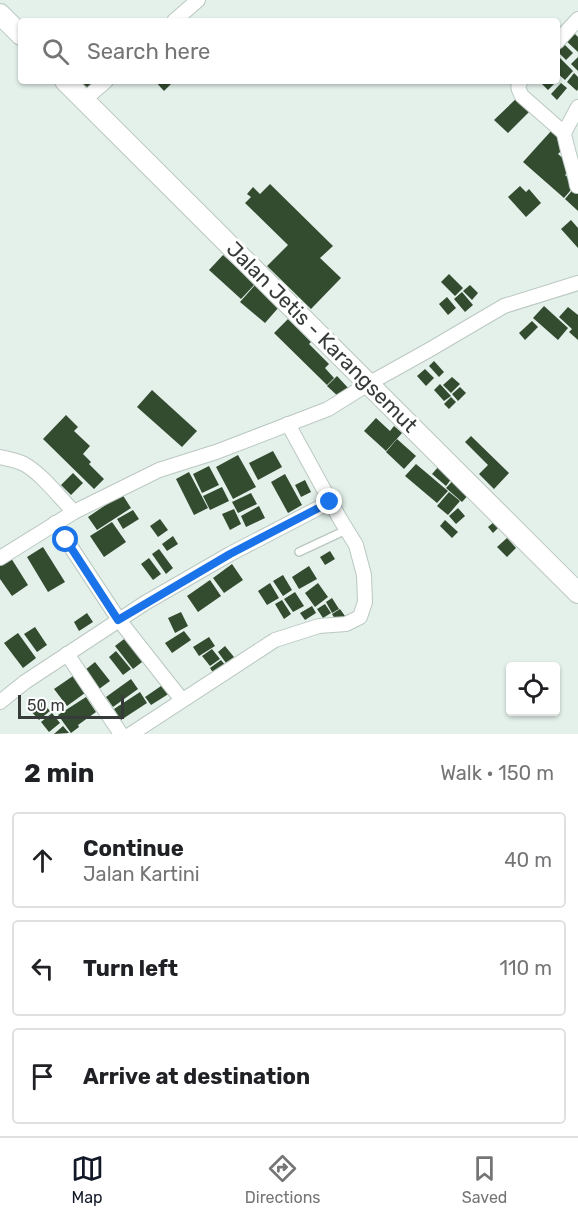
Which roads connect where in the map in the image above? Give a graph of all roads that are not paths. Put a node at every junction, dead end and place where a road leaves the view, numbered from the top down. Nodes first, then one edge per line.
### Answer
1 (198, 0) edge
2 (0, 14) edge
3 (177, 18) edge
4 (578, 19) edge
5 (18, 32) edge
6 (560, 39) edge
7 (68, 84) edge
8 (103, 84) edge
9 (518, 84) edge
10 (84, 100) junction
11 (578, 107) edge
12 (564, 133) junction
13 (578, 186) edge
14 (578, 283) edge
15 (368, 384) junction
16 (288, 424) junction
17 (0, 457) edge
18 (330, 502) junction
19 (74, 512) junction
20 (55, 524) junction
21 (346, 530) junction
22 (299, 552) dead end
23 (0, 558) edge
24 (578, 593) edge
25 (118, 620) junction
26 (68, 654) junction
27 (182, 700) junction
28 (0, 702) edge
29 (121, 734) edge
30 (131, 734) edge

1 - 3 street
2 - 5 main road
4 - 6 street
7 - 10 main road, Jalan Jetis - Karangsemut
8 - 10 street
9 - 12 street
10 - 15 main road, Jalan Jetis - Karangsemut
11 - 12 street
12 - 13 street
14 - 15 street
15 - 16 street
15 - 24 main road, Jalan Jetis - Karangsemut
16 - 18 street
16 - 19 street
17 - 19 street
18 - 21 street
18 - 25 street
19 - 20 street
20 - 23 street
20 - 25 street
21 - 22 lane
21 - 27 street
25 - 26 street
25 - 27 street
26 - 28 street
26 - 29 street
27 - 30 street

